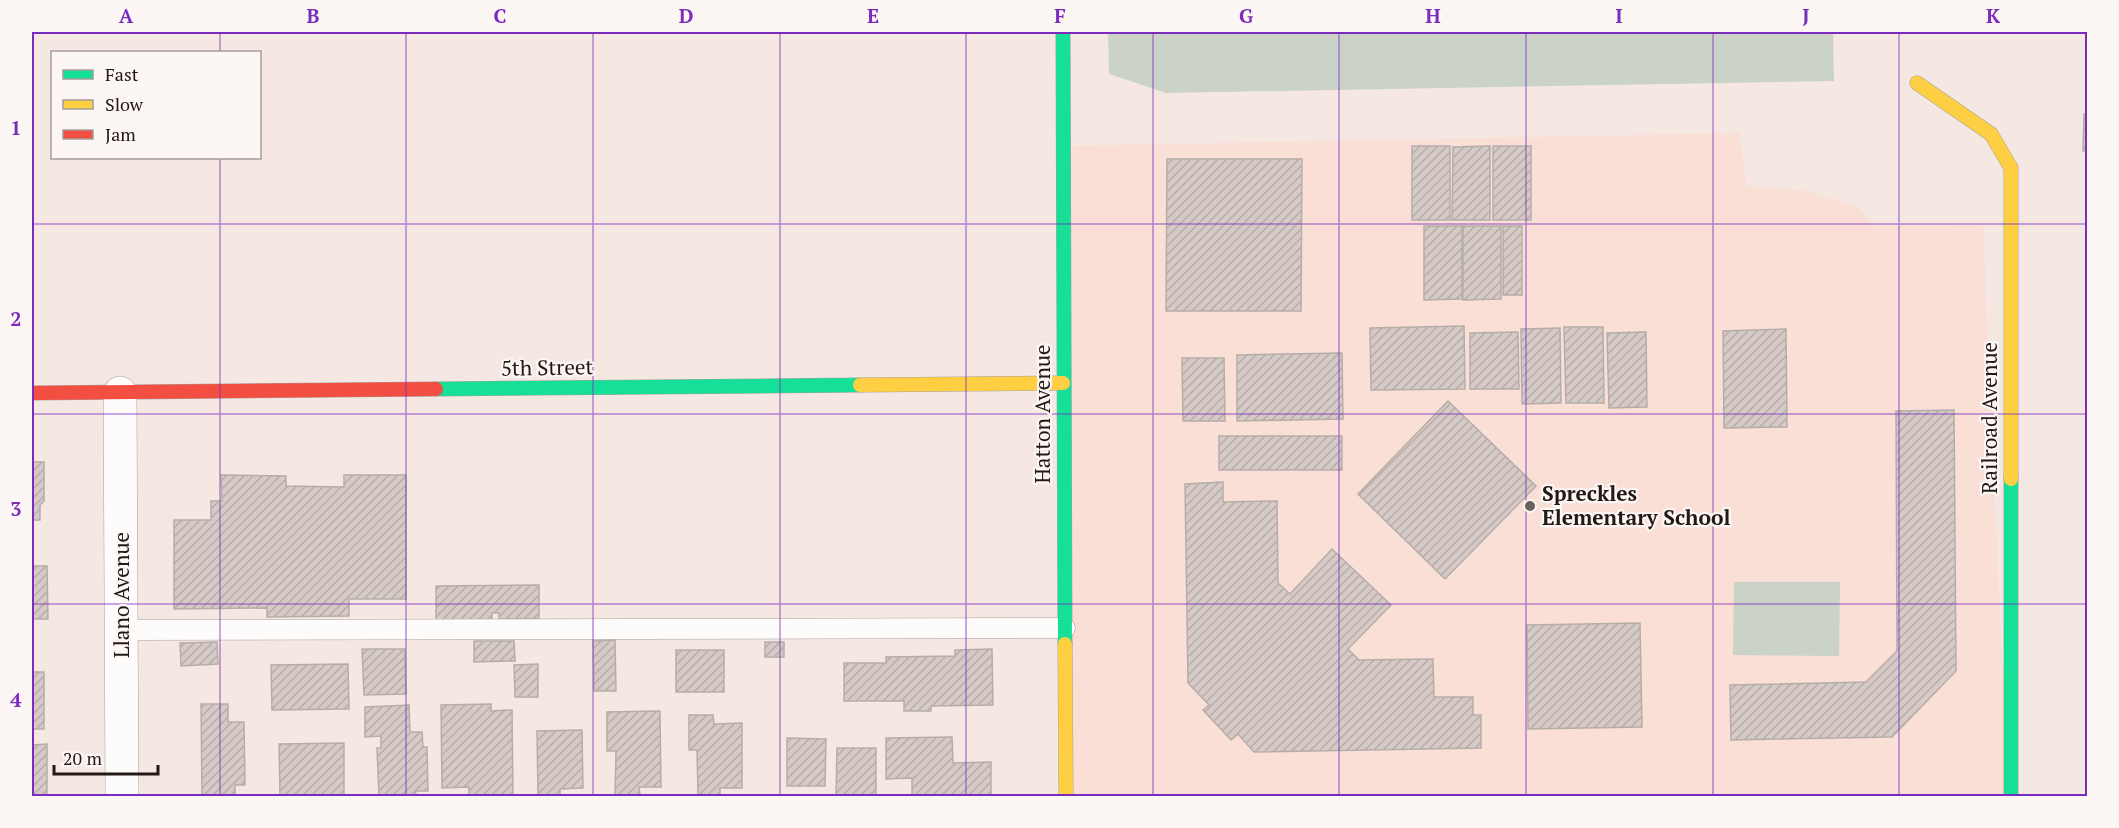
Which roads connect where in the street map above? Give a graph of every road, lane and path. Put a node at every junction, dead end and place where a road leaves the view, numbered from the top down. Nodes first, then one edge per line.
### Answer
1 (1063, 32) edge
2 (1917, 83) dead end
3 (1063, 383) junction
4 (32, 393) edge
5 (120, 393) junction
6 (1065, 628) junction
7 (123, 630) junction
8 (122, 796) edge
9 (1066, 796) edge
10 (2011, 796) edge

1 - 3 street, Hatton Avenue
2 - 10 street, Railroad Avenue
3 - 5 street, 5th Street
3 - 6 street, Hatton Avenue
4 - 5 street, 5th Street
5 - 7 street, Llano Avenue
6 - 7 lane
6 - 9 street, Hatton Avenue
7 - 8 street, Llano Avenue

